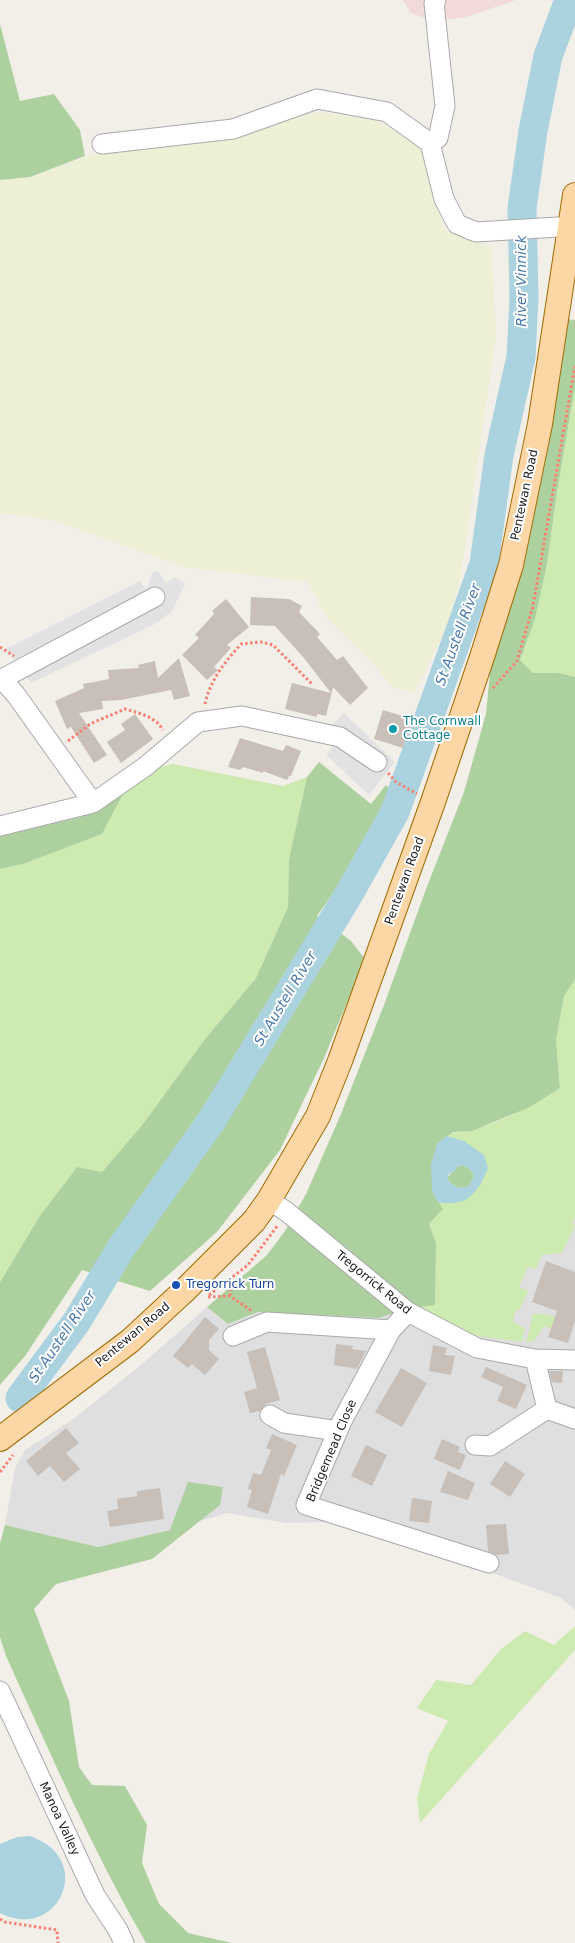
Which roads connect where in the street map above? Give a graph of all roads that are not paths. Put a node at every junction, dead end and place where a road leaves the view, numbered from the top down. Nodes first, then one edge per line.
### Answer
1 (436, 0) edge
2 (430, 143) junction
3 (102, 144) dead end
4 (575, 195) edge
5 (573, 227) edge
6 (155, 597) dead end
7 (1, 679) edge
8 (378, 762) dead end
9 (93, 803) junction
10 (0, 826) edge
11 (269, 1200) junction
12 (408, 1312) junction
13 (391, 1330) junction
14 (233, 1336) dead end
15 (535, 1359) junction
16 (575, 1360) edge
17 (547, 1409) junction
18 (270, 1414) dead end
19 (575, 1419) edge
20 (338, 1431) junction
21 (0, 1439) edge
22 (475, 1445) dead end
23 (489, 1563) dead end
24 (0, 1691) edge
25 (124, 1943) edge

1 - 2 street
2 - 3 street
2 - 5 street
4 - 5 main road, Pentewan Road
5 - 11 main road, Pentewan Road
6 - 7 street
7 - 9 street
8 - 9 street
9 - 10 street
11 - 12 street, Tregorrick Road
11 - 21 main road, Pentewan Road
12 - 13 street, Bridgemead Close
12 - 15 street, Tregorrick Road
13 - 14 street
13 - 20 street, Bridgemead Close
15 - 16 street, Tregorrick Road
15 - 17 street
17 - 19 street
17 - 22 street
18 - 20 street
20 - 23 street, Bridgemead Close
24 - 25 street, Manoa Valley

